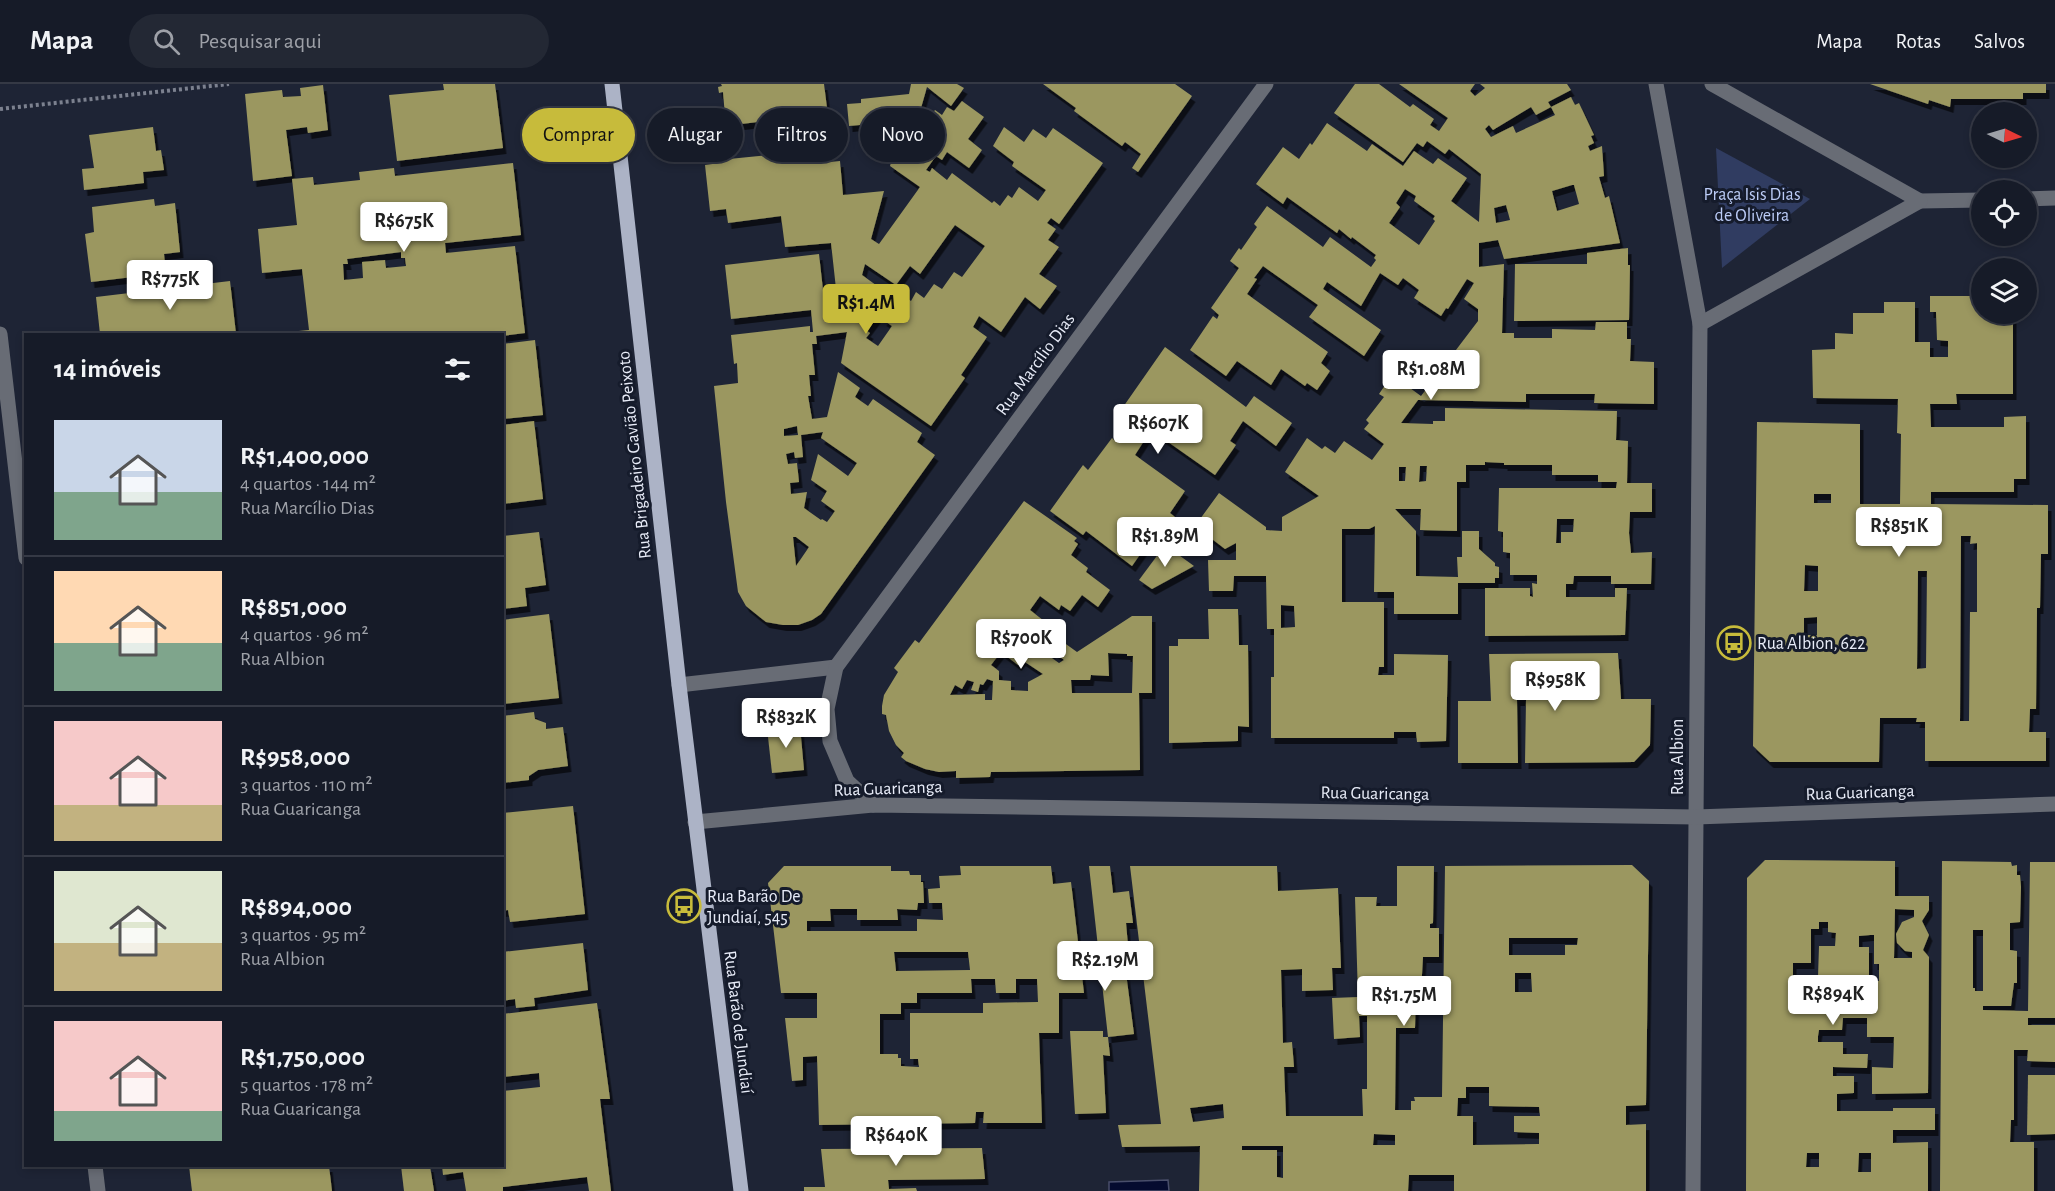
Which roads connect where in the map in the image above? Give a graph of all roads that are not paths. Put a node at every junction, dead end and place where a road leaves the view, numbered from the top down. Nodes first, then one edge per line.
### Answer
1 (612, 84) edge
2 (1266, 84) edge
3 (1656, 84) edge
4 (1712, 84) edge
5 (2055, 198) edge
6 (2037, 199) edge
7 (1971, 200) edge
8 (1920, 201) junction
9 (1700, 324) junction
10 (0, 334) edge
11 (24, 541) edge
12 (836, 668) junction
13 (679, 685) junction
14 (2055, 804) edge
15 (873, 805) junction
16 (1696, 817) junction
17 (695, 822) junction
18 (95, 1167) edge
19 (98, 1191) edge
20 (741, 1191) edge
21 (1693, 1191) edge

1 - 13 main road, Rua Brigadeiro Gavião Peixoto
2 - 12 street, Rua Marcílio Dias
3 - 9 street
4 - 8 street
5 - 6 street
7 - 8 street
8 - 9 street
9 - 16 street, Rua Albion
10 - 11 street
12 - 13 street
12 - 15 street, Rua Marcílio Dias
13 - 17 main road, Rua Brigadeiro Gavião Peixoto
14 - 16 street, Rua Guaricanga
15 - 16 street, Rua Guaricanga
15 - 17 street, Rua Guaricanga
16 - 21 street, Rua Albion
17 - 20 main road, Rua Barão de Jundiaí
18 - 19 street

